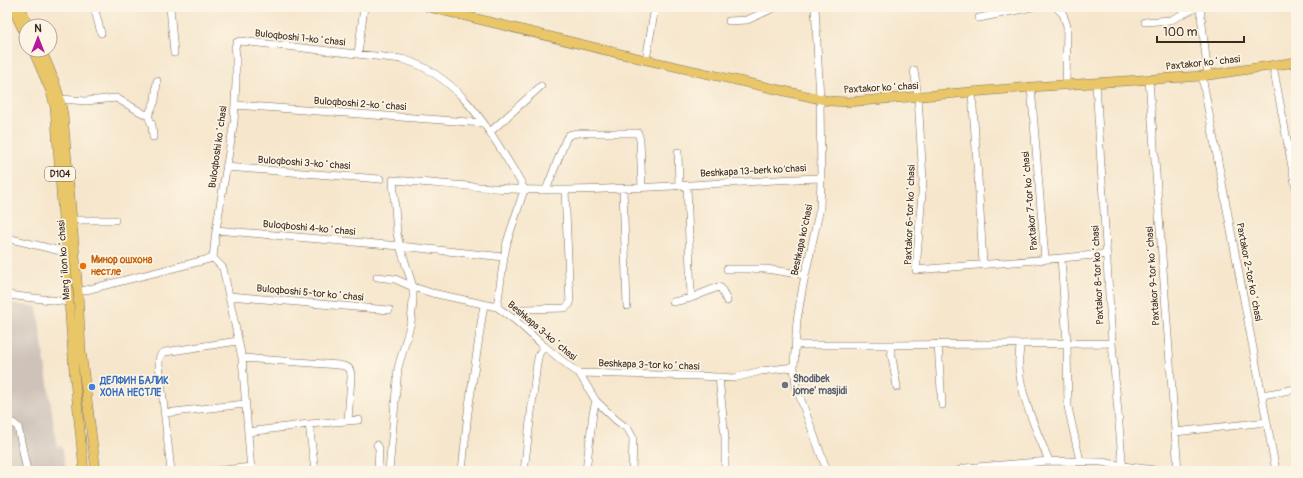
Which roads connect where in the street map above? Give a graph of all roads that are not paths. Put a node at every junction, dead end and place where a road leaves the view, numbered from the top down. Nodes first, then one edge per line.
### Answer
1 (12, 7) edge
2 (20, 7) edge
3 (94, 7) edge
4 (170, 7) edge
5 (364, 7) edge
6 (428, 7) edge
7 (655, 7) edge
8 (776, 7) edge
9 (815, 7) edge
10 (1032, 7) edge
11 (1056, 7) edge
12 (1198, 7) edge
13 (25, 18) edge
14 (979, 18) dead end
15 (18, 19) edge
16 (729, 21) dead end
17 (1145, 22) dead end
18 (101, 33) dead end
19 (240, 41) joint
20 (174, 53) dead end
21 (358, 54) junction
22 (36, 58) edge
23 (45, 58) edge
24 (646, 60) junction
25 (1296, 62) edge
26 (1273, 66) junction
27 (914, 70) dead end
28 (1205, 76) junction
29 (1149, 80) junction
30 (157, 81) dead end
31 (1096, 83) junction
32 (1066, 85) junction
33 (542, 86) dead end
34 (1031, 87) junction
35 (972, 93) junction
36 (918, 97) junction
37 (61, 99) junction
38 (820, 99) junction
39 (235, 105) junction
40 (148, 116) junction
41 (483, 123) junction
42 (490, 132) junction
43 (153, 137) dead end
44 (678, 152) dead end
45 (226, 167) junction
46 (821, 178) junction
47 (380, 179) dead end
48 (687, 185) junction
49 (679, 186) junction
50 (624, 188) junction
51 (642, 188) junction
52 (1296, 188) edge
53 (524, 190) junction
54 (546, 190) junction
55 (565, 190) junction
56 (72, 220) junction
57 (114, 220) dead end
58 (216, 230) junction
59 (7, 238) edge
60 (400, 246) junction
61 (65, 252) junction
62 (1106, 254) junction
63 (213, 258) junction
64 (504, 258) junction
65 (1061, 258) junction
66 (1045, 259) junction
67 (983, 264) junction
68 (727, 269) dead end
69 (805, 275) junction
70 (377, 277) dead end
71 (413, 287) junction
72 (78, 292) junction
73 (7, 295) edge
74 (230, 296) junction
75 (692, 298) junction
76 (727, 301) dead end
77 (69, 302) junction
78 (673, 302) dead end
79 (484, 304) junction
80 (627, 306) dead end
81 (497, 307) junction
82 (389, 310) dead end
83 (516, 320) junction
84 (238, 341) junction
85 (1067, 343) junction
86 (1112, 343) junction
87 (938, 344) junction
88 (1020, 344) junction
89 (796, 345) junction
90 (890, 345) junction
91 (544, 346) junction
92 (242, 358) junction
93 (794, 367) junction
94 (579, 373) junction
95 (719, 378) junction
96 (897, 387) dead end
97 (1296, 389) edge
98 (1262, 395) junction
99 (596, 401) junction
100 (245, 404) junction
101 (942, 405) dead end
102 (165, 413) junction
103 (359, 420) dead end
104 (348, 421) junction
105 (7, 422) edge
106 (1267, 422) junction
107 (309, 424) junction
108 (248, 432) junction
109 (1175, 432) junction
110 (377, 445) dead end
111 (1049, 460) junction
112 (1068, 461) junction
113 (1080, 462) junction
114 (251, 469) edge
115 (1123, 469) edge
116 (27, 471) edge
117 (84, 471) edge
118 (96, 471) edge
119 (171, 471) edge
120 (216, 471) edge
121 (315, 471) edge
122 (378, 471) edge
123 (389, 471) edge
124 (462, 471) edge
125 (524, 471) edge
126 (586, 471) edge
127 (632, 471) edge
128 (725, 471) edge
129 (827, 471) edge
130 (958, 471) edge
131 (1068, 471) edge
132 (1162, 471) edge
133 (1178, 471) edge
134 (1276, 471) edge

1 - 15 main road
2 - 13 main road
3 - 18 street
4 - 20 street
5 - 21 street
6 - 24 main road, Paxtakor koʻchasi
7 - 24 street
8 - 16 street
9 - 38 street, Beshkapa ko'chasi
10 - 14 street
11 - 32 street
12 - 17 street
12 - 28 street, Paxtakor 2-tor koʻchasi
19 - 21 street, Buloqboshi 1-koʻchasi
19 - 39 street, Buloqboshi koʻchasi
21 - 41 street
22 - 61 main road, Margʻilon koʻchasi / D104
23 - 37 main road, Margʻilon koʻchasi / D104
24 - 38 main road, Paxtakor koʻchasi
25 - 26 main road, Paxtakor koʻchasi
26 - 28 main road, Paxtakor koʻchasi
26 - 52 street
27 - 36 street
28 - 29 main road, Paxtakor koʻchasi
28 - 98 street, Paxtakor 2-tor koʻchasi
29 - 31 main road, Paxtakor koʻchasi
29 - 109 street, Paxtakor 9-tor koʻchasi
30 - 40 street
31 - 32 main road, Paxtakor koʻchasi
31 - 62 street, Paxtakor 8-tor koʻchasi
32 - 34 main road, Paxtakor koʻchasi
33 - 42 street
34 - 35 main road, Paxtakor koʻchasi
34 - 66 street, Paxtakor 7-tor koʻchasi
35 - 36 main road, Paxtakor koʻchasi
35 - 67 street
36 - 38 main road, Paxtakor koʻchasi
36 - 67 street, Paxtakor 6-tor koʻchasi
37 - 40 street
37 - 56 main road, Margʻilon koʻchasi / D104
38 - 46 street, Beshkapa ko'chasi
39 - 41 street, Buloqboshi 2-koʻchasi
39 - 45 street, Buloqboshi koʻchasi
40 - 43 street
41 - 42 street
42 - 53 street
44 - 49 street
45 - 47 street, Buloqboshi 3-koʻchasi
45 - 58 street, Buloqboshi koʻchasi
46 - 48 street, Beshkapa 13-berk koʼchasi
46 - 69 street, Beshkapa ko'chasi
48 - 49 street, Beshkapa 13-berk koʼchasi
48 - 75 street, Beshkapa 13-berk koʼchasi
49 - 51 street, Beshkapa 13-berk koʼchasi
50 - 51 street, Beshkapa 13-berk koʼchasi
50 - 55 street, Beshkapa 13-berk koʼchasi
50 - 80 street
51 - 54 street
53 - 54 street, Beshkapa 13-berk koʼchasi
53 - 60 street, Beshkapa 13-berk koʼchasi
53 - 64 street
54 - 55 street, Beshkapa 13-berk koʼchasi
55 - 83 street
56 - 57 street
56 - 72 main road, Margʻilon koʻchasi / D104
58 - 60 street, Buloqboshi 4-koʻchasi
58 - 63 street, Buloqboshi koʻchasi
59 - 61 street
60 - 64 street, Buloqboshi 4-koʻchasi
60 - 71 street
61 - 77 main road, Margʻilon koʻchasi / D104
62 - 65 street, Paxtakor 7-tor koʻchasi
62 - 86 street, Paxtakor 8-tor koʻchasi
63 - 72 street
63 - 74 street
64 - 81 street
65 - 66 street, Paxtakor 7-tor koʻchasi
65 - 85 street
66 - 67 street, Paxtakor 6-tor koʻchasi
68 - 69 street
69 - 89 street, Beshkapa ko'chasi
70 - 71 street, Beshkapa 3-koʻchasi
71 - 79 street, Beshkapa 3-koʻchasi
71 - 123 street
72 - 118 main road, Margʻilon koʻchasi / D104
73 - 77 street
74 - 82 street, Buloqboshi 5-tor koʻchasi
74 - 84 street
75 - 76 street
75 - 78 street
77 - 117 main road, Margʻilon koʻchasi / D104
79 - 81 street, Beshkapa 3-koʻchasi
79 - 124 street
81 - 83 street, Beshkapa 3-koʻchasi
83 - 91 street, Beshkapa 3-koʻchasi
84 - 92 street
84 - 102 street
85 - 86 street
85 - 88 street
85 - 113 street
86 - 115 street, Paxtakor 8-tor koʻchasi
87 - 88 street
87 - 90 street
87 - 101 street
88 - 111 street
89 - 90 street
89 - 93 street, Beshkapa ko'chasi
90 - 96 street
91 - 94 street, Beshkapa 3-koʻchasi
91 - 125 street
92 - 100 street
92 - 104 street
93 - 95 street, Beshkapa 3-tor koʻchasi
93 - 129 street, Beshkapa ko'chasi
94 - 95 street, Beshkapa 3-tor koʻchasi
94 - 99 street, Beshkapa 3-koʻchasi
95 - 128 street
97 - 98 street
98 - 106 street, Paxtakor 2-tor koʻchasi
99 - 126 street
99 - 127 street, Beshkapa 3-koʻchasi
100 - 102 street
100 - 108 street
102 - 119 street
103 - 104 street
104 - 107 street
105 - 116 street
106 - 109 street
106 - 134 street, Paxtakor 2-tor koʻchasi
107 - 108 street
107 - 121 street
108 - 114 street
109 - 133 street, Paxtakor 9-tor koʻchasi
110 - 122 street
111 - 112 street
111 - 130 street
112 - 113 street
112 - 131 street
113 - 115 street
114 - 120 street
115 - 132 street

